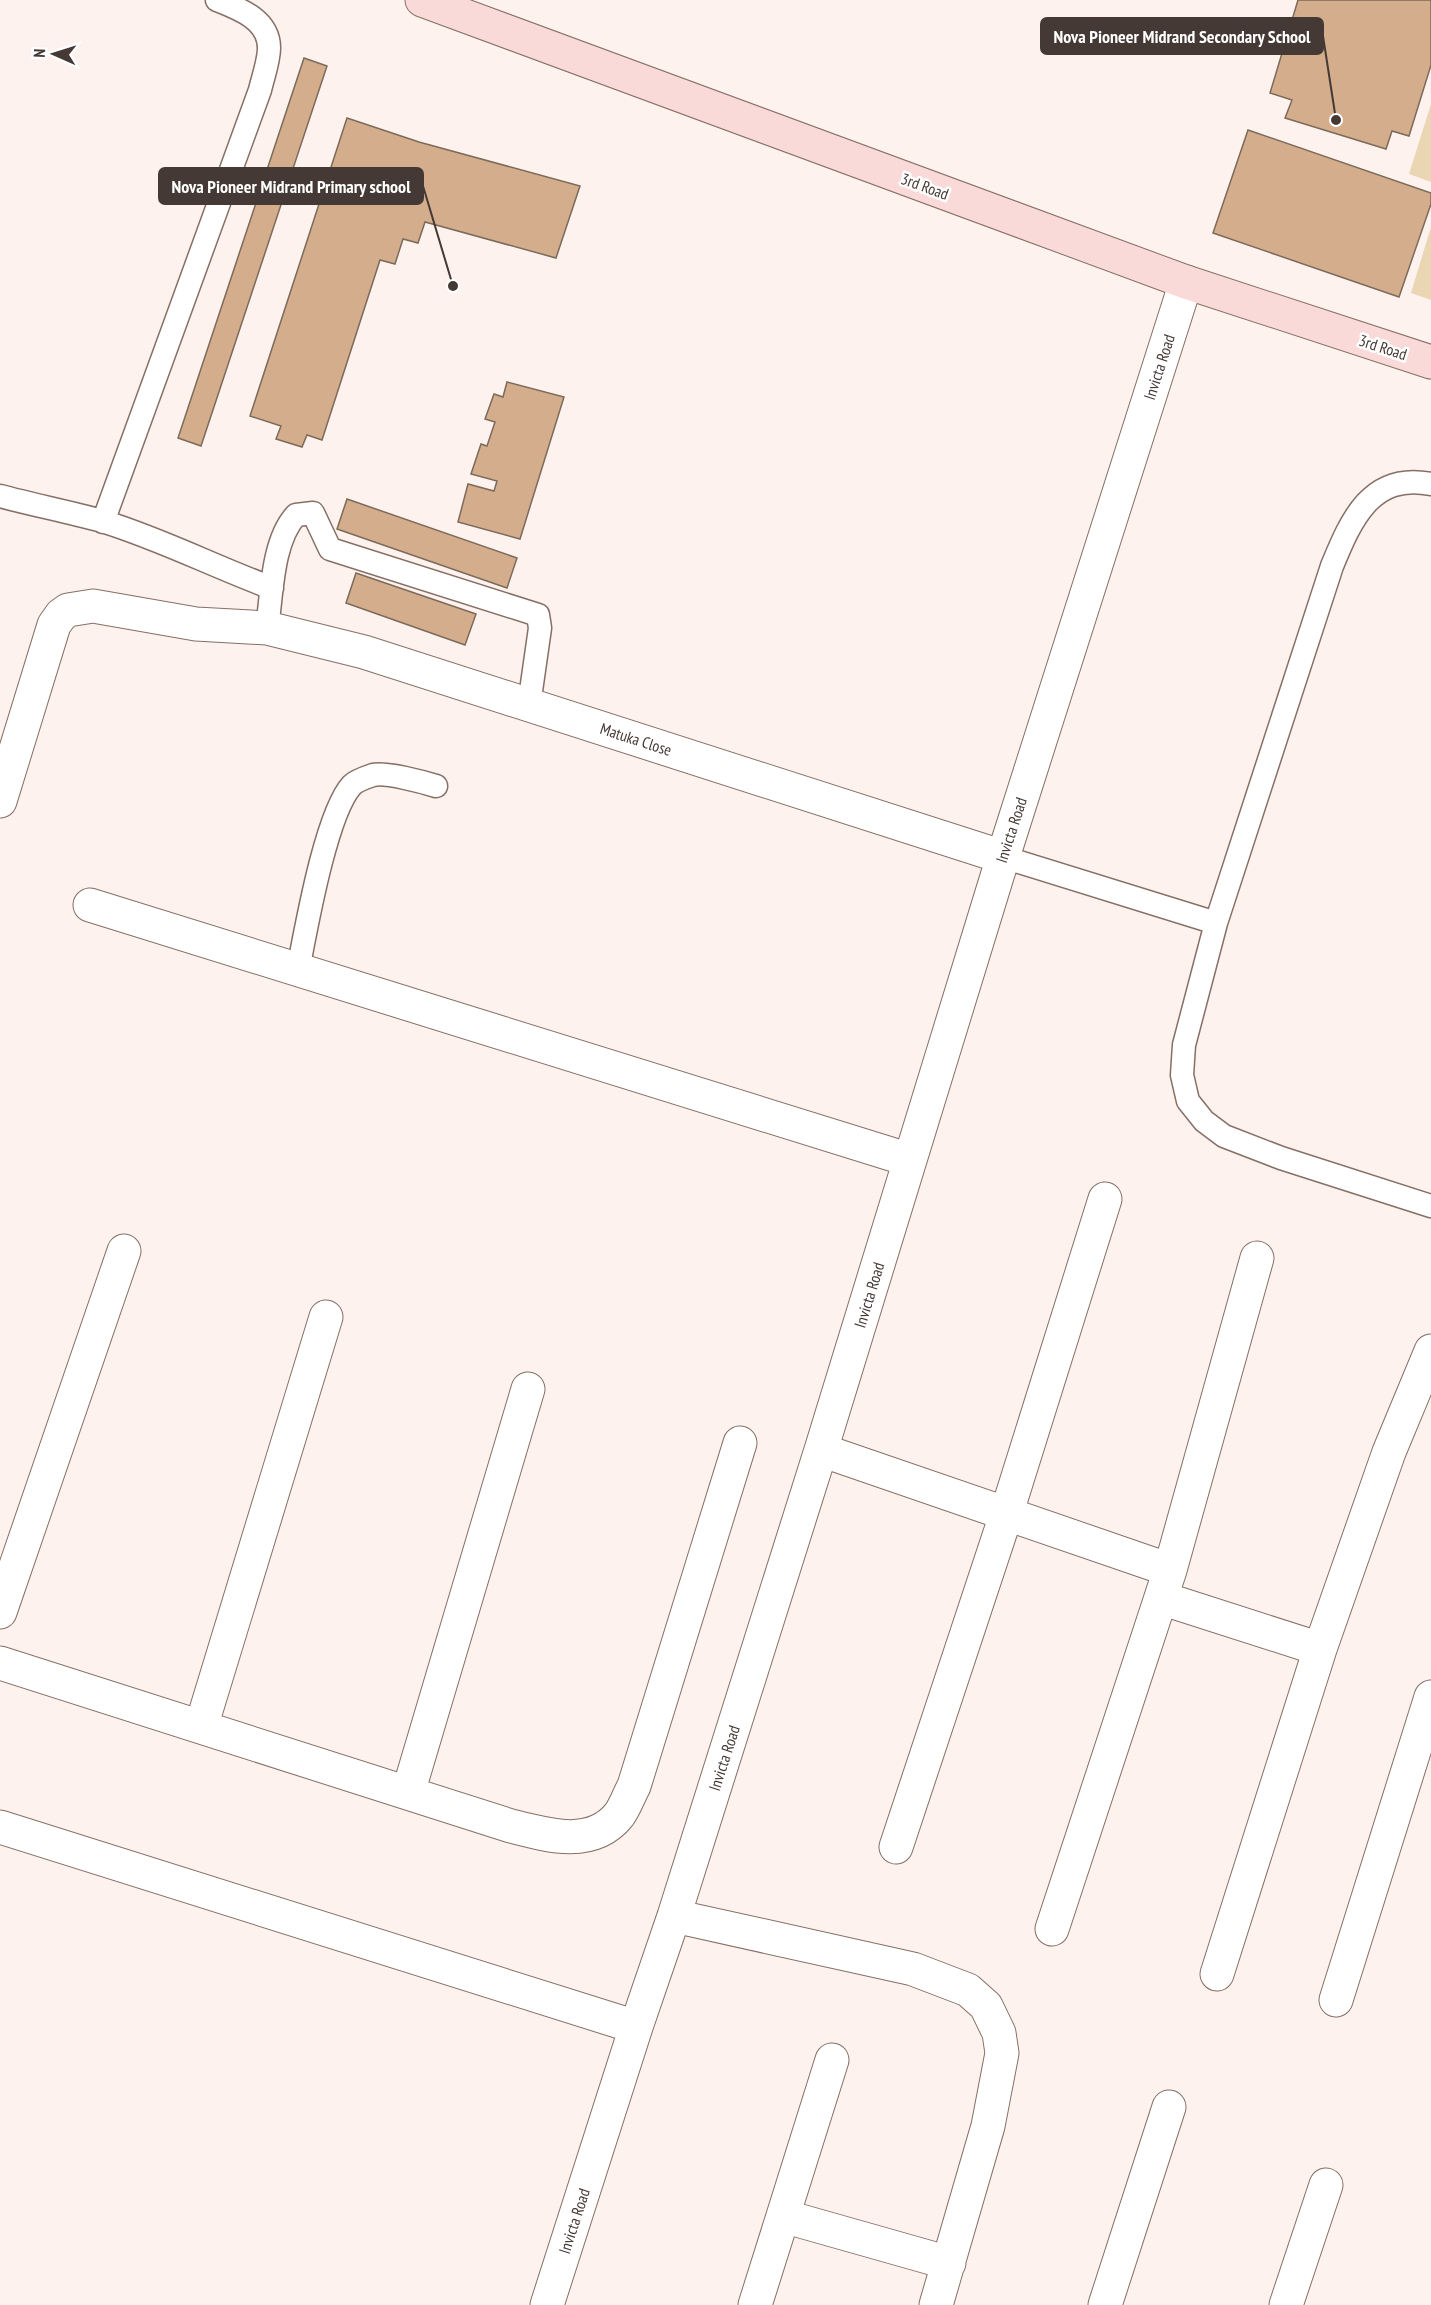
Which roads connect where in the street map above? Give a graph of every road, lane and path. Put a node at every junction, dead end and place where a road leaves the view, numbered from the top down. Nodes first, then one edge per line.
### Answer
1 (217, 0) edge
2 (422, 0) edge
3 (1186, 282) junction
4 (1431, 363) edge
5 (1431, 484) edge
6 (0, 496) edge
7 (103, 522) junction
8 (272, 588) junction
9 (267, 628) junction
10 (529, 705) junction
11 (436, 786) dead end
12 (0, 801) edge
13 (1003, 857) junction
14 (90, 905) dead end
15 (1216, 923) junction
16 (297, 970) junction
17 (910, 1160) junction
18 (1105, 1199) dead end
19 (1431, 1206) edge
20 (124, 1251) dead end
21 (1257, 1258) dead end
22 (326, 1317) dead end
23 (1431, 1351) edge
24 (528, 1389) dead end
25 (740, 1443) dead end
26 (821, 1450) junction
27 (1006, 1515) junction
28 (1165, 1584) junction
29 (0, 1612) edge
30 (1320, 1649) junction
31 (0, 1663) edge
32 (1431, 1697) edge
33 (201, 1727) junction
34 (408, 1793) junction
35 (0, 1827) edge
36 (896, 1847) dead end
37 (674, 1916) junction
38 (1052, 1929) dead end
39 (1217, 1974) dead end
40 (1336, 2001) dead end
41 (636, 2027) junction
42 (832, 2060) dead end
43 (1169, 2107) dead end
44 (1326, 2185) dead end
45 (783, 2216) junction
46 (948, 2263) junction
47 (546, 2305) edge
48 (755, 2305) edge
49 (936, 2305) edge
50 (1106, 2305) edge
51 (1286, 2305) edge

1 - 7 lane
2 - 3 street, 3rd Road
3 - 4 street, 3rd Road
3 - 13 street, Invicta Road
5 - 15 lane
6 - 7 lane
7 - 8 lane
8 - 9 lane
8 - 10 lane
9 - 10 street, Matuka Close
9 - 12 street, Matuka Close
10 - 13 street, Matuka Close
11 - 16 lane
13 - 15 lane
13 - 17 street, Invicta Road
14 - 16 street
15 - 19 lane
16 - 17 street
17 - 26 street, Invicta Road
18 - 27 street
20 - 29 street
21 - 28 street
22 - 33 street
23 - 30 street
24 - 34 street
25 - 34 street
26 - 27 street
26 - 37 street, Invicta Road
27 - 28 street
27 - 36 street
28 - 30 street
28 - 38 street
30 - 39 street
31 - 33 street
32 - 40 street
33 - 34 street
35 - 41 street
37 - 41 street, Invicta Road
37 - 46 street
41 - 47 street, Invicta Road
42 - 45 street
43 - 50 street
44 - 51 street
45 - 46 street
45 - 48 street
46 - 49 street

